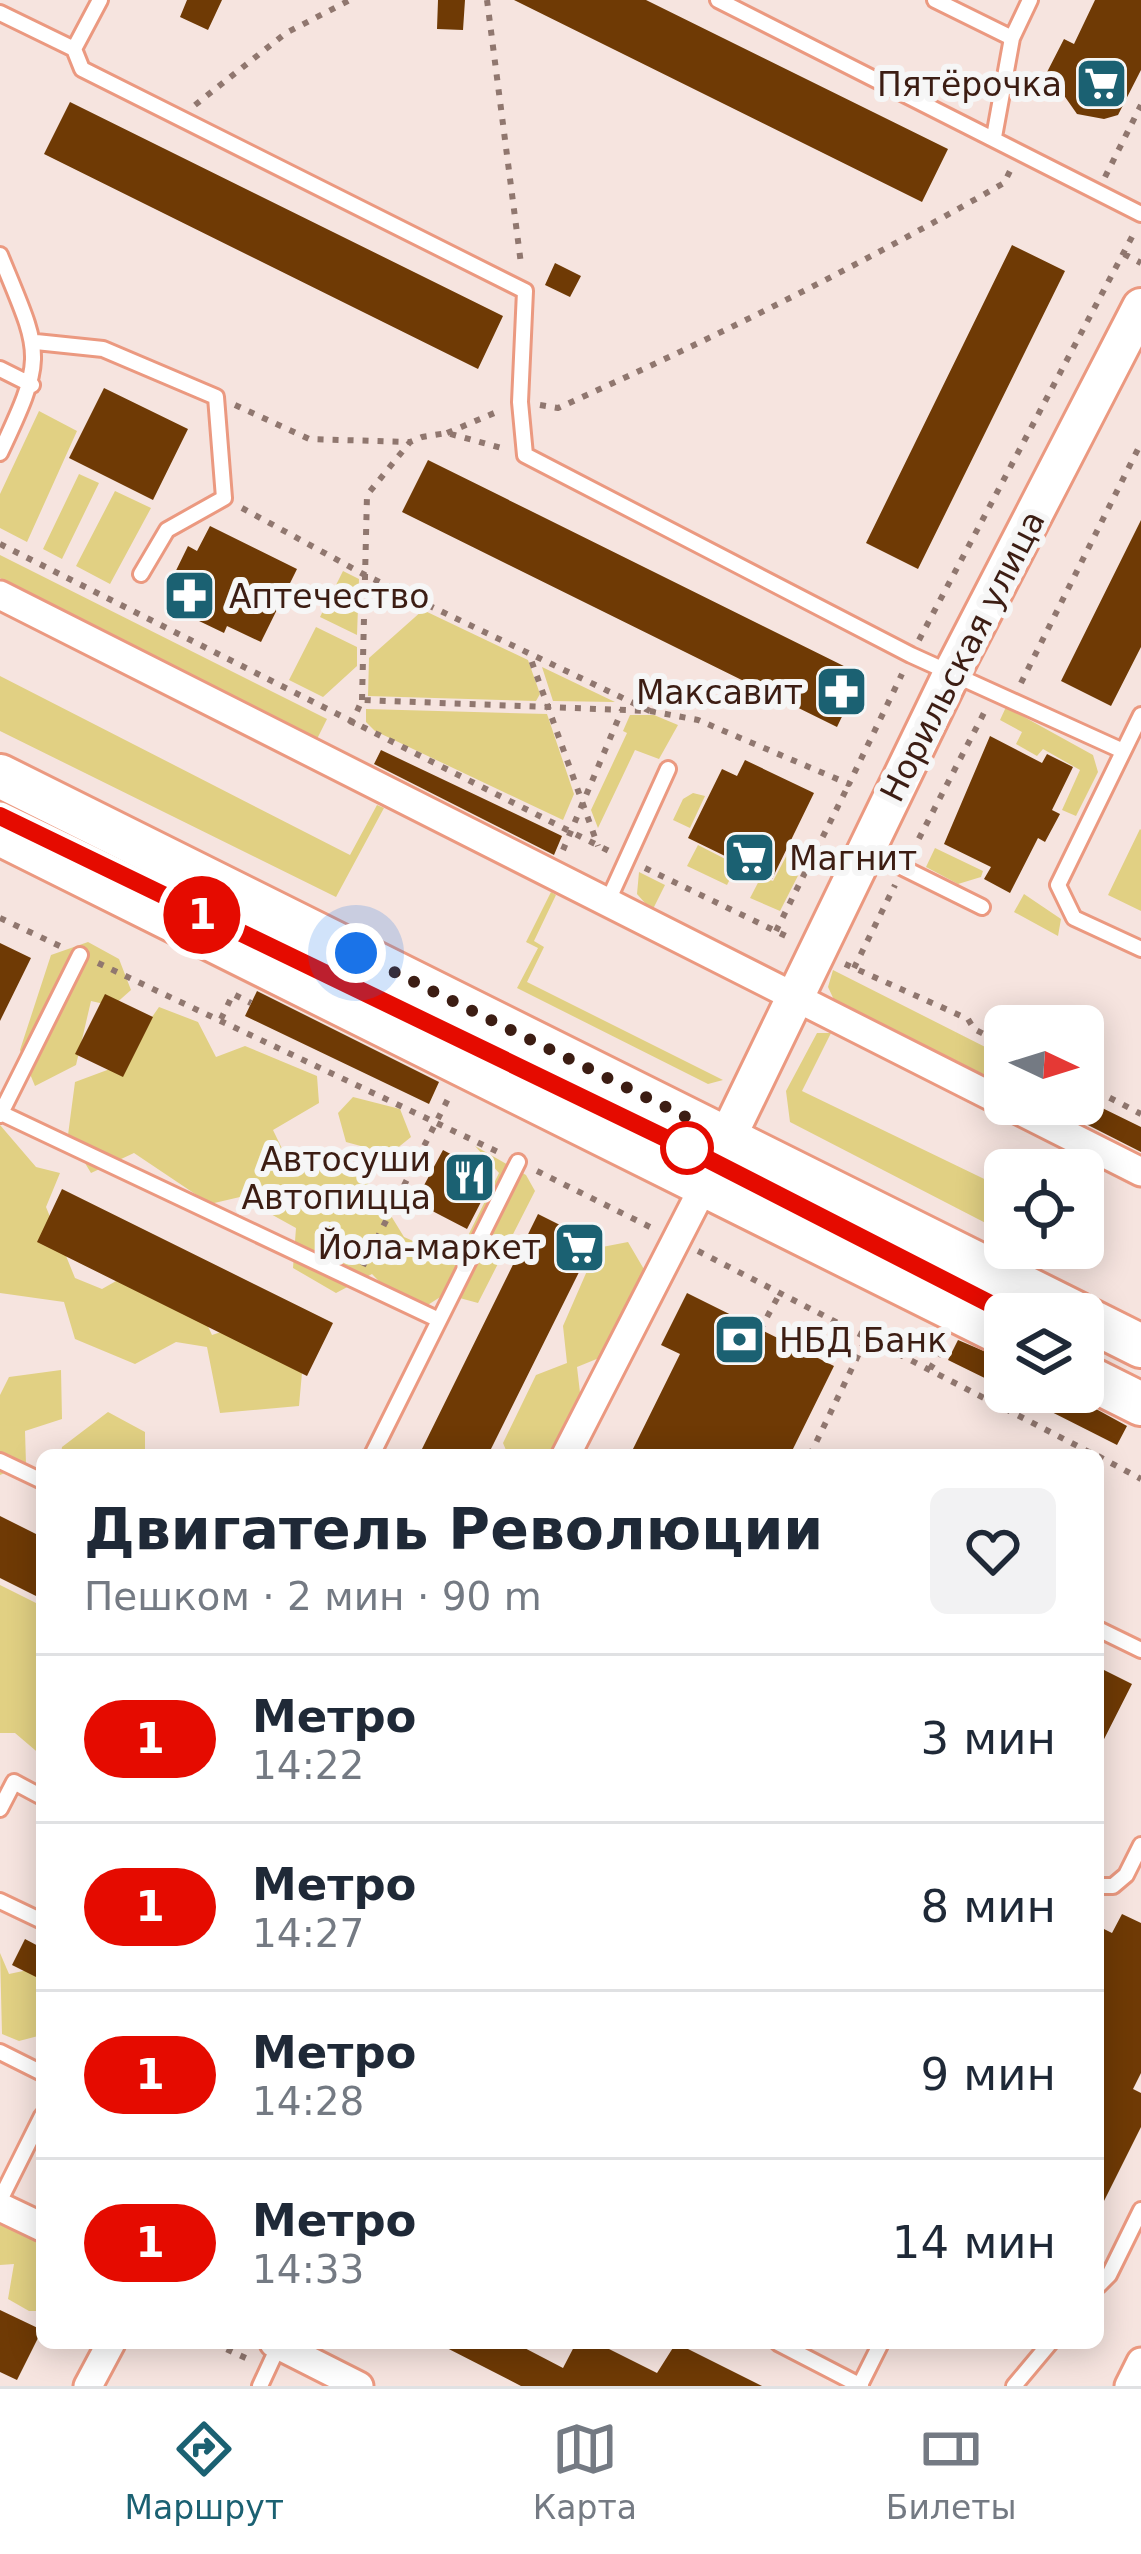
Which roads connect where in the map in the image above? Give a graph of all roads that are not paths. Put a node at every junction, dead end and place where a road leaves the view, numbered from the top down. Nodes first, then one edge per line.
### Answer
1 (100, 0) edge
2 (718, 0) edge
3 (935, 0) edge
4 (1030, 0) edge
5 (0, 14) edge
6 (1012, 38) junction
7 (74, 49) junction
8 (994, 137) junction
9 (1141, 216) edge
10 (0, 256) edge
11 (1140, 312) edge
12 (36, 342) junction
13 (0, 368) edge
14 (32, 385) junction
15 (0, 453) edge
16 (141, 574) dead end
17 (0, 595) edge
18 (952, 673) junction
19 (1141, 715) edge
20 (1123, 752) junction
21 (668, 769) dead end
22 (0, 776) edge
23 (0, 834) edge
24 (865, 849) junction
25 (608, 903) junction
26 (982, 908) dead end
27 (1141, 949) edge
28 (80, 955) road end
29 (794, 1000) junction
30 (0, 1114) edge
31 (727, 1138) junction
32 (518, 1162) road end
33 (1141, 1172) edge
34 (705, 1184) junction
35 (1036, 1293) edge
36 (439, 1320) junction
37 (984, 1324) edge
38 (1104, 1327) edge
39 (1141, 1346) edge
40 (1104, 1386) edge
41 (1141, 1404) edge
42 (375, 1449) edge
43 (569, 1449) edge
44 (0, 1461) edge
45 (36, 1478) edge
46 (1104, 1632) edge
47 (1141, 1650) edge
48 (36, 1794) edge
49 (0, 1809) edge
50 (1141, 1845) edge
51 (1134, 1878) edge
52 (1104, 1886) edge
53 (0, 1901) edge
54 (36, 1918) edge
55 (0, 2052) edge
56 (36, 2069) edge
57 (36, 2128) edge
58 (0, 2203) edge
59 (1141, 2210) edge
60 (36, 2224) edge
61 (1104, 2280) edge
62 (108, 2349) edge
63 (275, 2349) edge
64 (287, 2349) edge
65 (789, 2349) edge
66 (878, 2349) edge
67 (1045, 2349) edge
68 (1141, 2362) edge
69 (88, 2386) edge
70 (260, 2386) edge
71 (359, 2386) edge
72 (860, 2386) edge
73 (1014, 2386) edge
74 (1129, 2386) edge

1 - 7 lane
2 - 8 lane
3 - 6 lane
4 - 6 lane
5 - 7 lane
6 - 8 lane
7 - 18 lane
8 - 9 lane
10 - 12 lane
11 - 18 street, Норильская улица
12 - 14 lane
12 - 16 lane
13 - 14 lane
14 - 15 lane
17 - 25 street
18 - 20 lane
18 - 24 street, Норильская улица
19 - 20 lane
20 - 27 lane
21 - 25 lane
22 - 31 main road
23 - 34 main road
24 - 26 lane
24 - 29 street, Норильская улица
25 - 29 street
28 - 30 lane
29 - 31 street, Норильская улица
29 - 33 street
30 - 36 lane
31 - 35 main road
32 - 36 lane
34 - 37 main road
34 - 43 street
36 - 42 lane
38 - 39 main road
40 - 41 main road
44 - 45 lane
46 - 47 lane
48 - 49 lane
50 - 51 lane
51 - 52 lane
53 - 54 lane
55 - 56 lane
57 - 58 lane
58 - 60 street
59 - 61 lane
62 - 69 street
63 - 70 lane
64 - 71 street
65 - 72 lane
66 - 72 lane
67 - 73 lane
68 - 74 street

